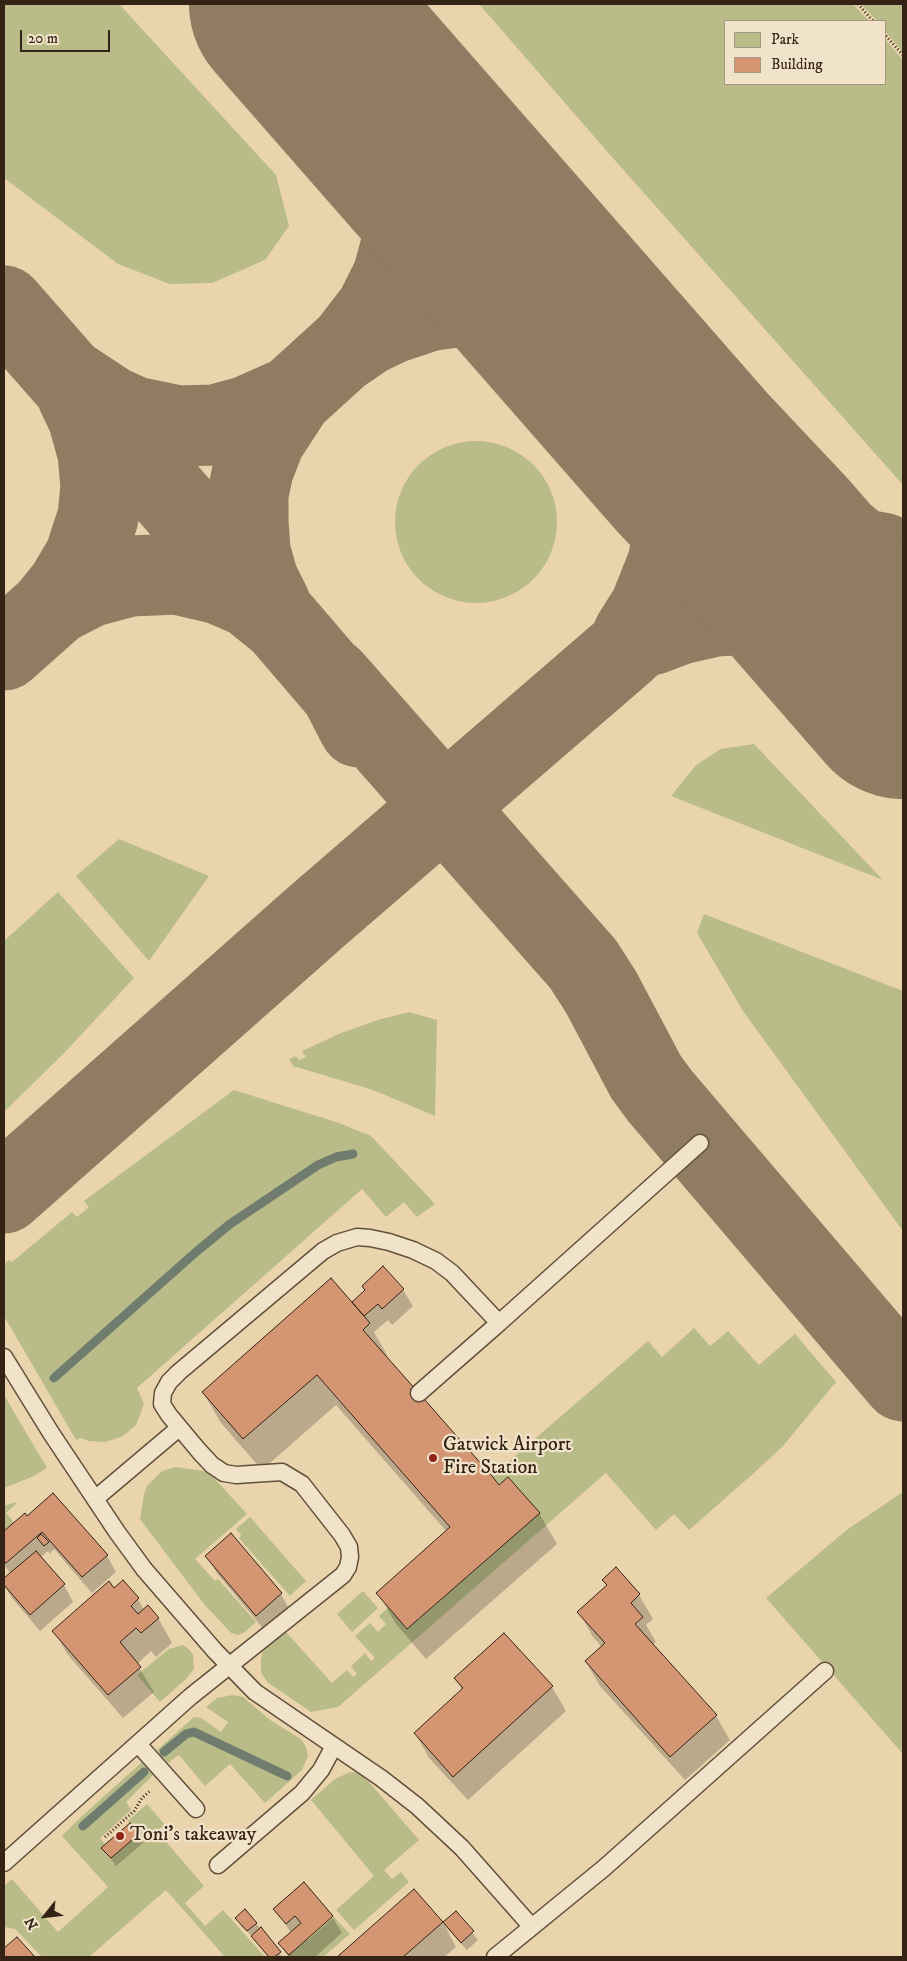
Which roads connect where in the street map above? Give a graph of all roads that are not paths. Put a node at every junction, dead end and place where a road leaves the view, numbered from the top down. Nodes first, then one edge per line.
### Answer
1 (700, 1143) dead end
2 (499, 1323) junction
3 (4, 1357) edge
4 (419, 1393) dead end
5 (179, 1428) junction
6 (95, 1499) junction
7 (229, 1666) junction
8 (825, 1671) dead end
9 (138, 1744) junction
10 (334, 1746) junction
11 (196, 1809) dead end
12 (4, 1863) edge
13 (218, 1865) dead end
14 (531, 1926) junction
15 (495, 1957) edge

1 - 2 lane
2 - 4 lane
2 - 5 lane
3 - 6 lane
5 - 6 lane
5 - 7 lane
6 - 7 lane
7 - 9 lane
7 - 10 lane
8 - 14 lane
9 - 11 lane
9 - 12 lane
10 - 13 lane
10 - 14 lane
14 - 15 lane

